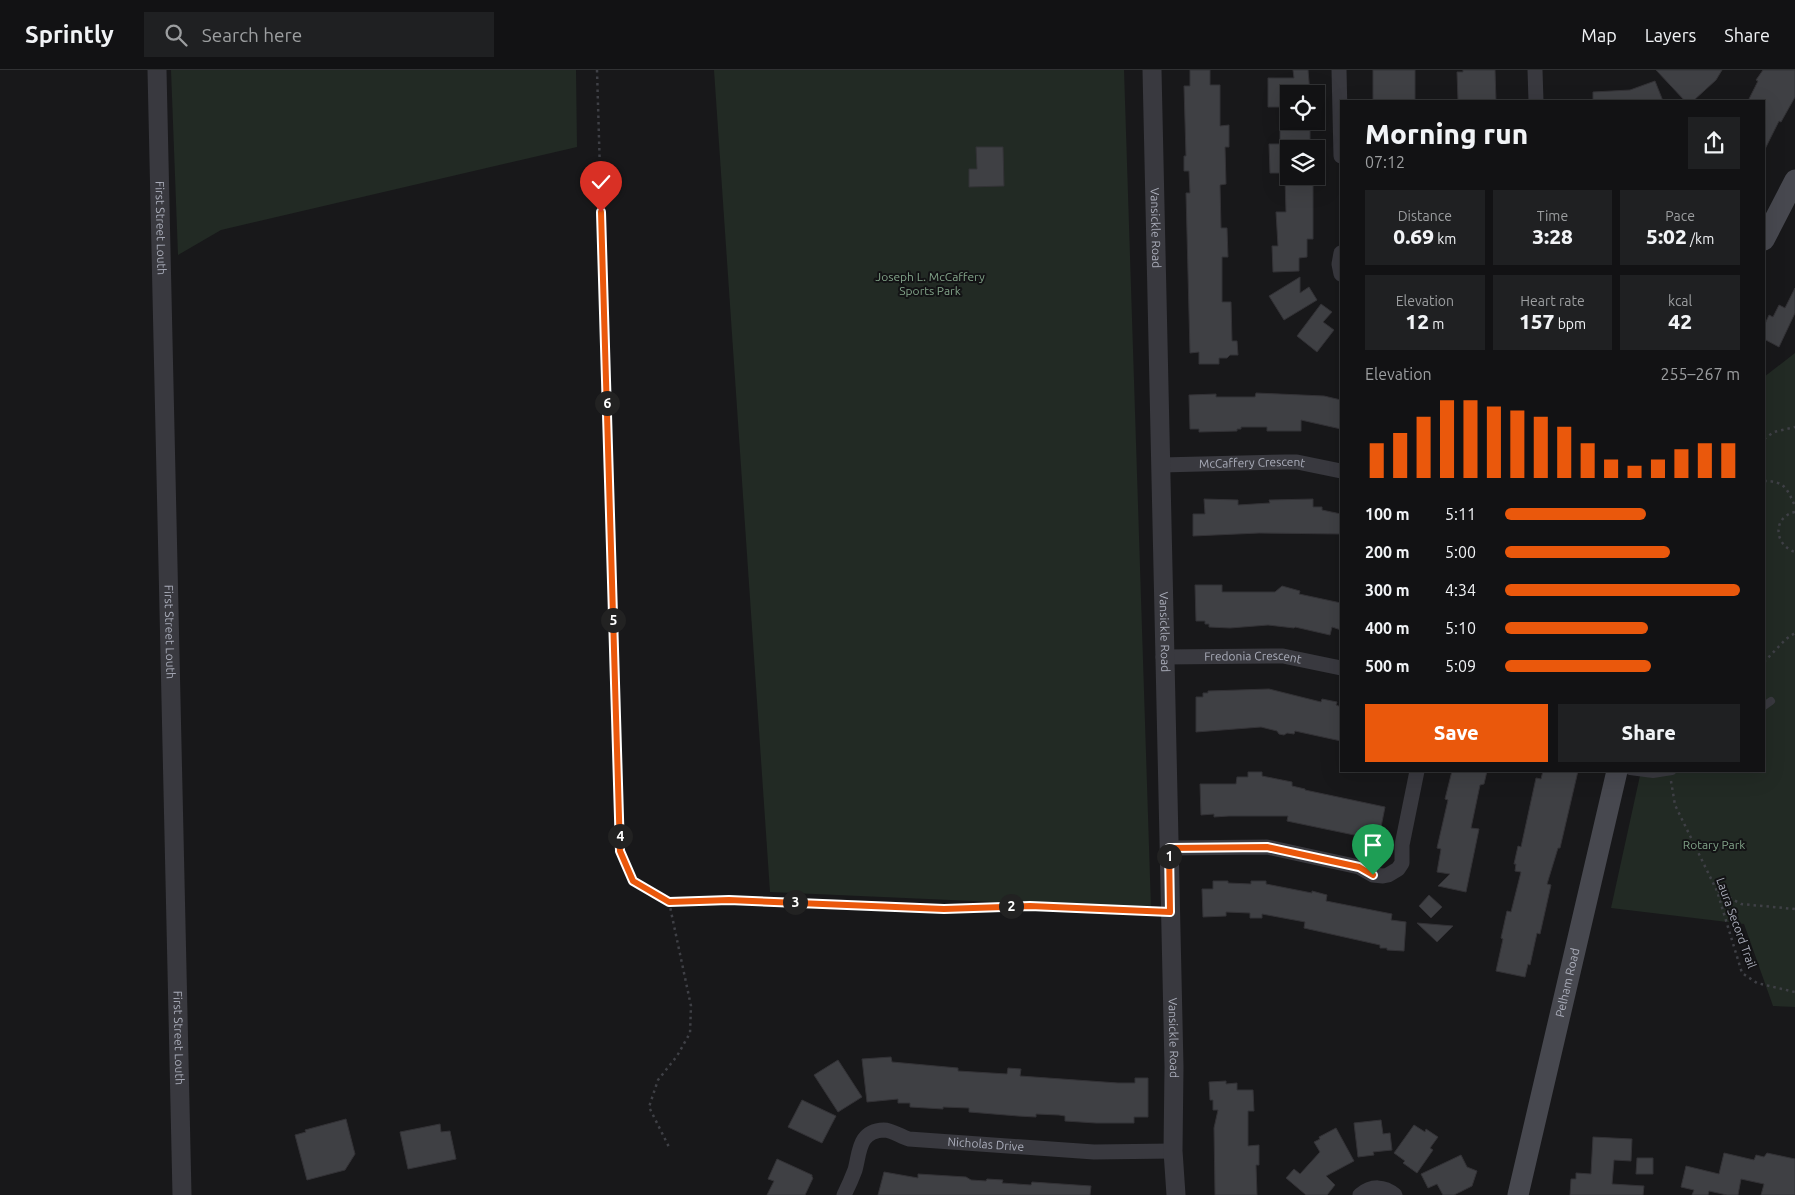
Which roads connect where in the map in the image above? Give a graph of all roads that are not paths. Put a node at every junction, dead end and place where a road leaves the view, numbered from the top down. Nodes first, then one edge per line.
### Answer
1 (157, 70) edge
2 (1152, 70) edge
3 (1338, 70) edge
4 (1536, 70) edge
5 (1536, 100) edge
6 (1340, 127) edge
7 (1795, 180) edge
8 (1765, 238) edge
9 (1340, 257) edge
10 (1340, 271) edge
11 (1161, 465) junction
12 (1340, 471) edge
13 (1163, 657) junction
14 (1340, 668) edge
15 (1771, 701) dead end
16 (1765, 705) edge
17 (1417, 772) edge
18 (1617, 772) edge
19 (1637, 772) edge
20 (1665, 772) edge
21 (1169, 848) junction
22 (1173, 1151) junction
23 (182, 1195) edge
24 (844, 1195) edge
25 (1176, 1195) edge
26 (1360, 1195) edge
27 (1395, 1195) edge
28 (1518, 1195) edge

1 - 23 street, First Street Louth
2 - 11 street, Vansickle Road
3 - 6 street
4 - 5 street
7 - 8 main road
9 - 10 street
11 - 12 street, McCaffery Crescent
11 - 13 street, Vansickle Road
13 - 14 street, Fredonia Crescent
13 - 21 street, Vansickle Road
15 - 16 lane
17 - 21 street
18 - 28 main road, Pelham Road
19 - 20 lane
21 - 22 street, Vansickle Road
22 - 24 street, Nicholas Drive
22 - 25 street, Vansickle Road
26 - 27 street

